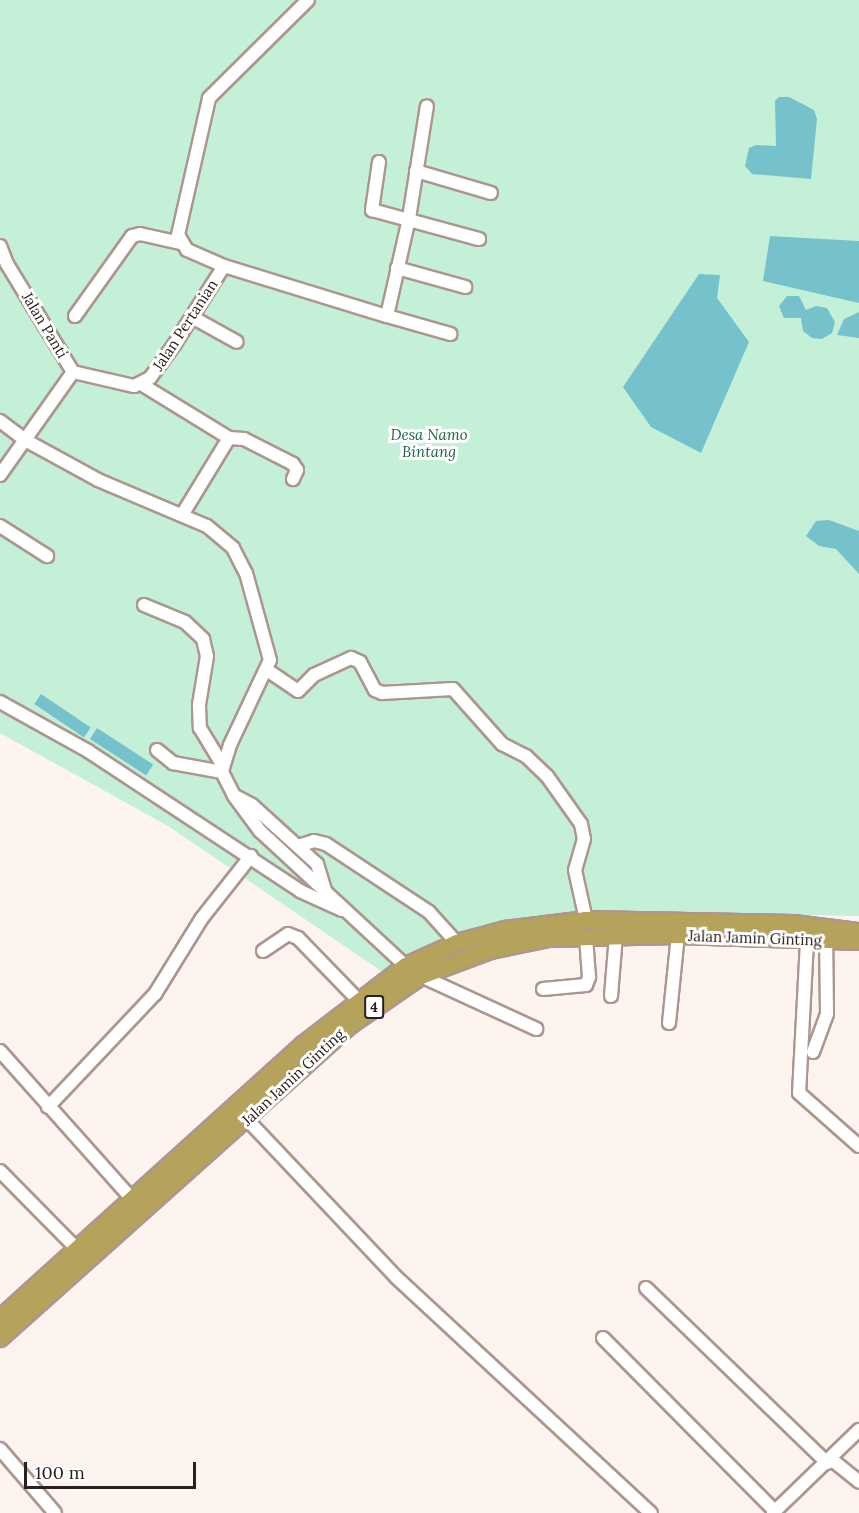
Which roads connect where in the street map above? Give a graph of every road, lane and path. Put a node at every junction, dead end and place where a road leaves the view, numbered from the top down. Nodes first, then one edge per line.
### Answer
1 (304, 2) edge
2 (427, 106) dead end
3 (379, 162) dead end
4 (416, 171) junction
5 (491, 193) dead end
6 (409, 218) junction
7 (479, 239) dead end
8 (181, 243) junction
9 (0, 246) edge
10 (224, 266) junction
11 (397, 268) junction
12 (465, 287) dead end
13 (75, 316) dead end
14 (387, 316) junction
15 (192, 317) junction
16 (450, 334) dead end
17 (237, 342) dead end
18 (73, 372) junction
19 (141, 384) junction
20 (0, 421) edge
21 (229, 438) junction
22 (25, 440) junction
23 (0, 475) edge
24 (293, 479) dead end
25 (182, 515) junction
26 (0, 526) edge
27 (47, 556) dead end
28 (144, 605) dead end
29 (267, 670) junction
30 (0, 702) edge
31 (157, 750) dead end
32 (223, 769) junction
33 (234, 796) junction
34 (298, 846) junction
35 (251, 856) junction
36 (325, 890) junction
37 (346, 911) junction
38 (586, 929) junction
39 (859, 932) edge
40 (826, 934) junction
41 (616, 935) junction
42 (678, 935) junction
43 (807, 941) junction
44 (859, 941) edge
45 (457, 943) junction
46 (264, 951) dead end
47 (406, 966) junction
48 (421, 976) junction
49 (543, 989) dead end
50 (611, 996) dead end
51 (358, 1000) junction
52 (669, 1023) dead end
53 (536, 1029) dead end
54 (0, 1051) edge
55 (813, 1052) dead end
56 (235, 1105) junction
57 (48, 1107) junction
58 (245, 1121) junction
59 (859, 1146) edge
60 (0, 1171) edge
61 (132, 1199) junction
62 (76, 1248) junction
63 (645, 1288) dead end
64 (0, 1319) edge
65 (0, 1338) edge
66 (603, 1338) dead end
67 (859, 1430) edge
68 (0, 1449) edge
69 (829, 1461) junction
70 (859, 1482) edge
71 (777, 1511) edge
72 (55, 1513) edge
73 (651, 1513) edge

1 - 8 street
2 - 4 street
3 - 6 street
4 - 5 street
4 - 6 street
6 - 7 street
6 - 11 street
8 - 10 street, Jalan Pertanian
8 - 13 street, Jalan Pertanian
9 - 18 street, Jalan Panti
10 - 14 street
10 - 15 street, Jalan Pertanian
11 - 12 street
11 - 14 street
14 - 16 street
15 - 17 street
15 - 19 street, Jalan Pertanian
18 - 19 street, Jalan Pertanian
18 - 22 street
19 - 21 street
20 - 22 street
21 - 24 street
21 - 25 street
22 - 23 street
22 - 25 street
25 - 29 street
26 - 27 street
28 - 32 street
29 - 32 street
29 - 38 street
30 - 35 street
31 - 32 street
32 - 33 street
33 - 34 street
33 - 36 street
34 - 36 street
34 - 45 street
35 - 37 street
35 - 57 street
36 - 37 street
37 - 47 street
38 - 40 highway, Jalan Jamin Ginting / 4
38 - 41 highway, Jalan Jamin Ginting / 4
38 - 45 highway, Jalan Jamin Ginting / 4
38 - 48 highway, Jalan Jamin Ginting / 4
38 - 49 street
39 - 40 highway, Jalan Jamin Ginting / 4
40 - 43 highway, Jalan Jamin Ginting / 4
40 - 44 highway, Jalan Jamin Ginting / 4
40 - 55 street
41 - 42 highway, Jalan Jamin Ginting / 4
41 - 50 street
42 - 43 highway, Jalan Jamin Ginting / 4
42 - 52 street
43 - 59 street
45 - 47 highway, Jalan Jamin Ginting / 4
46 - 51 street
47 - 51 highway, Jalan Jamin Ginting / 4
48 - 53 street
48 - 58 highway, Jalan Jamin Ginting / 4
51 - 56 highway, Jalan Jamin Ginting / 4
54 - 57 street
56 - 58 street
56 - 61 highway, Jalan Jamin Ginting / 4
57 - 61 street
58 - 65 highway, Jalan Jamin Ginting / 4
58 - 73 street
60 - 62 street
61 - 62 highway, Jalan Jamin Ginting / 4
62 - 64 highway, Jalan Jamin Ginting / 4
63 - 69 street
66 - 71 street
67 - 69 street
68 - 72 street
69 - 70 street
69 - 71 street

